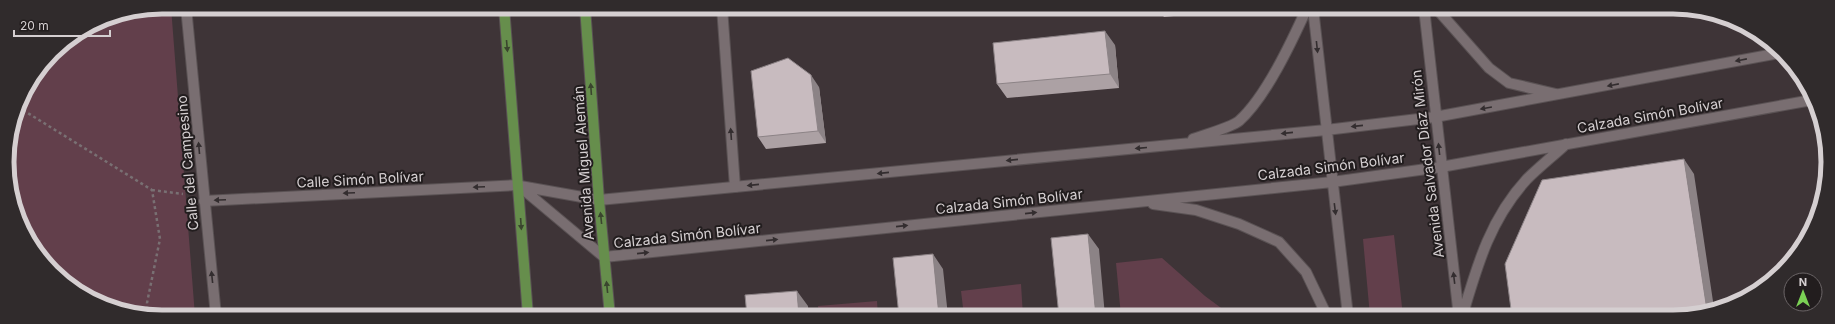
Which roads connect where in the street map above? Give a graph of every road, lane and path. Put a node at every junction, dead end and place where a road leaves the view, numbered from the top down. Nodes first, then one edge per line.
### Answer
1 (187, 14) edge
2 (505, 14) edge
3 (586, 14) edge
4 (722, 14) edge
5 (1304, 14) edge
6 (1314, 14) edge
7 (1425, 14) edge
8 (1441, 14) edge
9 (1775, 54) edge
10 (1560, 95) junction
11 (1808, 101) edge
12 (23, 110) edge
13 (1435, 117) junction
14 (1326, 130) junction
15 (1180, 144) junction
16 (1566, 144) junction
17 (1441, 167) junction
18 (1332, 182) junction
19 (518, 185) junction
20 (735, 187) junction
21 (152, 190) junction
22 (599, 200) junction
23 (204, 201) junction
24 (1135, 202) junction
25 (604, 257) junction
26 (148, 310) edge
27 (215, 310) edge
28 (528, 310) edge
29 (609, 310) edge
30 (1324, 310) edge
31 (1347, 310) edge
32 (1458, 310) edge
33 (1464, 310) edge

23 -> 1 main road, Calle del Campesino
2 -> 19 main road
22 -> 3 main road, Avenida Miguel Alemán
20 -> 4 main road
5 - 15 main road
6 -> 14 main road
7 - 13 main road, Avenida Salvador Díaz Mirón
8 - 10 main road
9 -> 10 main road
10 -> 13 main road
11 - 16 main road, Calzada Simón Bolívar
12 - 21 path
13 -> 14 main road
17 -> 13 main road, Avenida Salvador Díaz Mirón
14 -> 15 main road
14 - 18 main road
15 -> 20 main road
16 - 17 main road, Calzada Simón Bolívar
16 - 33 main road
17 - 18 main road, Calzada Simón Bolívar
32 -> 17 main road, Avenida Salvador Díaz Mirón
18 - 24 main road, Calzada Simón Bolívar
18 -> 31 main road
19 - 22 main road
19 -> 23 main road, Calle Simón Bolívar
19 - 25 main road, Calzada Simón Bolívar
19 -> 28 main road
20 - 22 main road
21 - 23 path
21 - 26 path
25 -> 22 main road, Avenida Miguel Alemán
27 -> 23 main road, Calle del Campesino
25 -> 24 main road, Calzada Simón Bolívar
24 - 30 main road
29 -> 25 main road, Avenida Miguel Alemán

